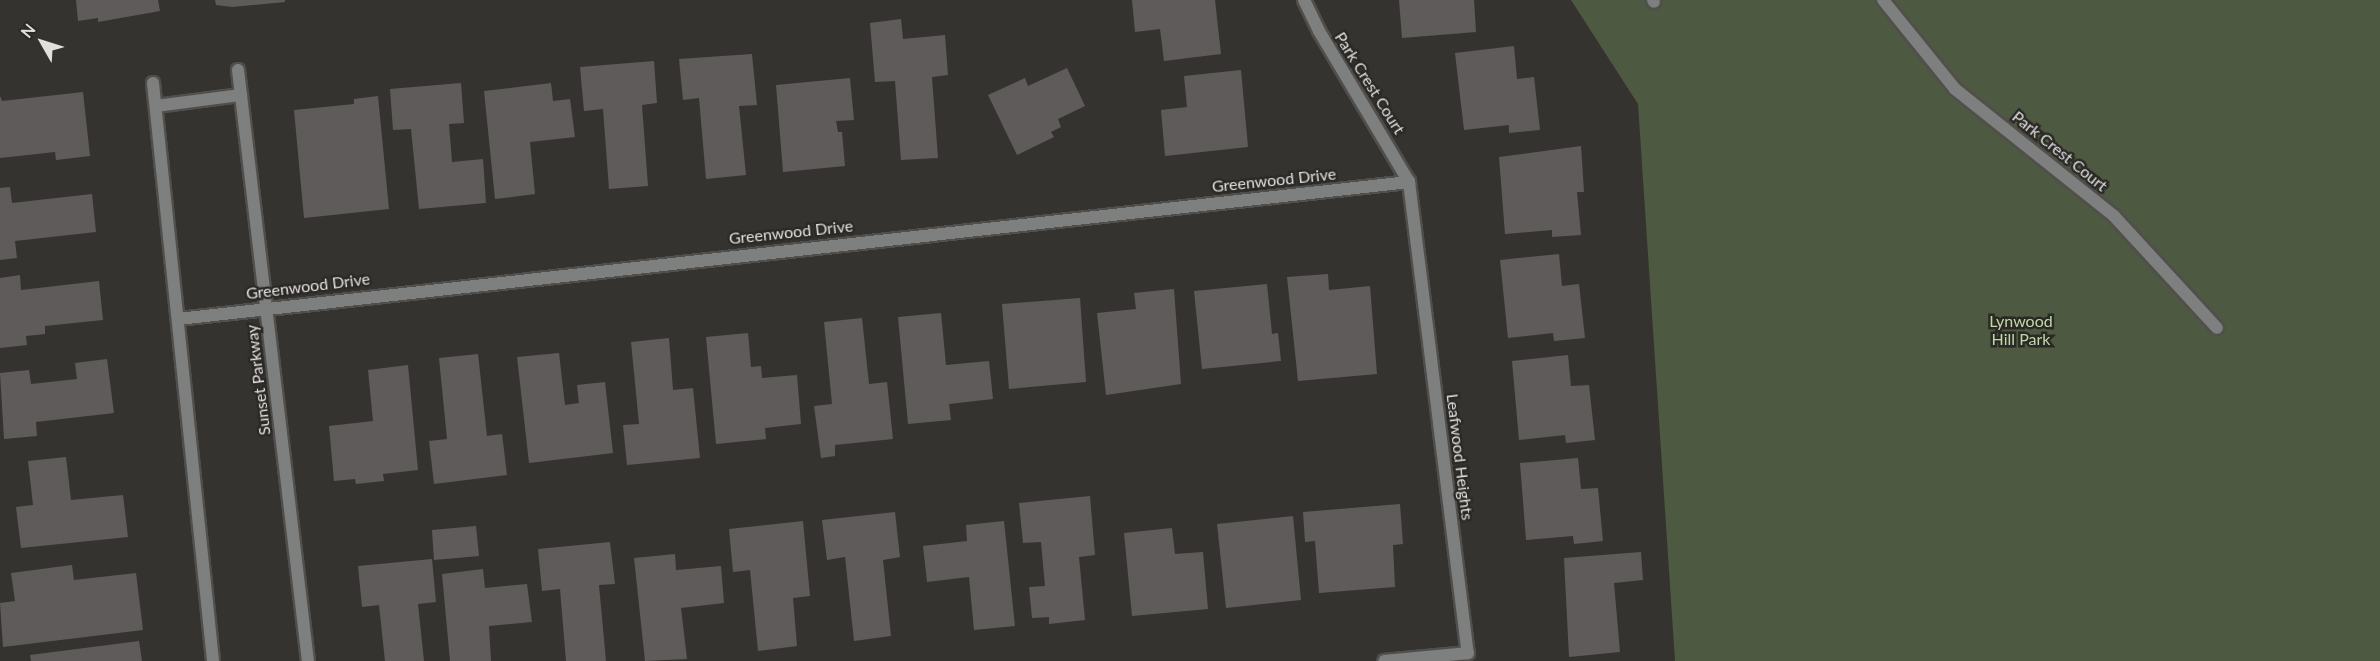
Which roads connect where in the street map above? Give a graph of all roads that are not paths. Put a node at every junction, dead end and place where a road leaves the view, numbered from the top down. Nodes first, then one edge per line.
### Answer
1 (1304, 0) edge
2 (1883, 0) edge
3 (238, 70) dead end
4 (153, 83) dead end
5 (241, 95) junction
6 (156, 106) junction
7 (1409, 182) junction
8 (266, 306) junction
9 (178, 319) junction
10 (2217, 328) dead end
11 (213, 661) edge
12 (308, 661) edge
13 (1384, 661) edge

1 - 7 street, Park Crest Court
2 - 10 street, Park Crest Court
3 - 5 street, Sunset Parkway
4 - 6 street
5 - 6 street
5 - 8 street, Sunset Parkway
6 - 9 street
7 - 8 street, Greenwood Drive
7 - 13 street, Leafwood Heights
8 - 9 street, Greenwood Drive
8 - 12 street, Sunset Parkway
9 - 11 street

